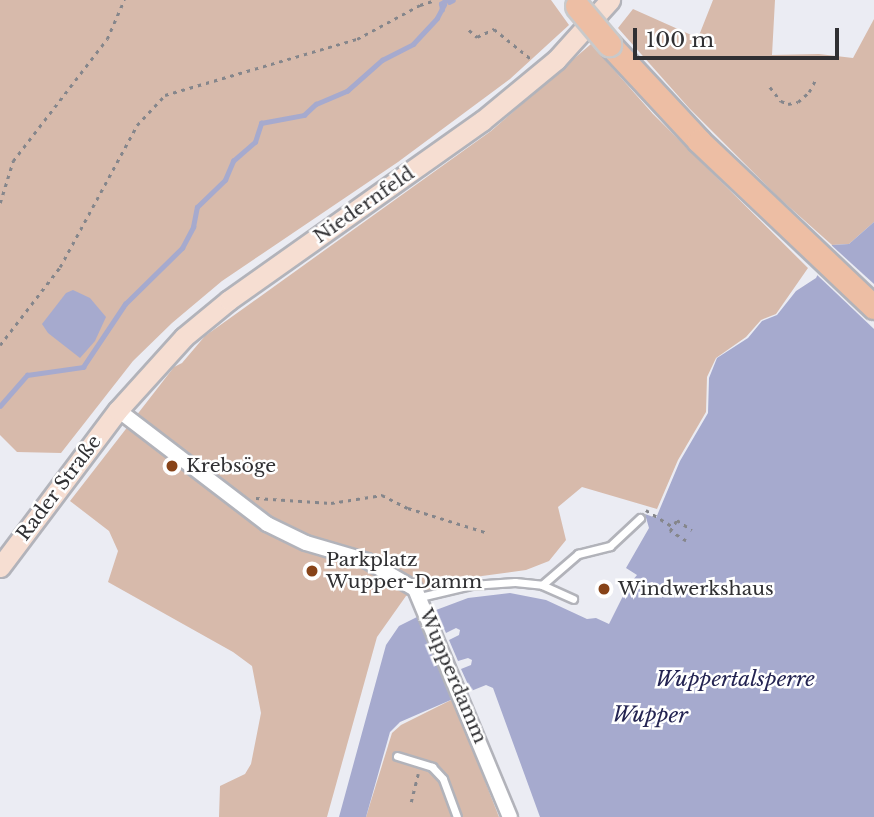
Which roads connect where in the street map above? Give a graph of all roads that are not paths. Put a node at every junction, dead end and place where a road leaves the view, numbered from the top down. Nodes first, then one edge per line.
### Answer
1 (610, 0) edge
2 (575, 3) edge
3 (874, 307) edge
4 (118, 410) junction
5 (640, 518) dead end
6 (0, 567) edge
7 (542, 585) junction
8 (420, 597) junction
9 (573, 599) dead end
10 (397, 756) dead end
11 (457, 817) edge
12 (510, 817) edge

1 - 4 street, Niedernfeld
2 - 3 main road, bridge
4 - 6 street, Rader Straße
4 - 8 street, Wupperdamm
5 - 7 lane
7 - 8 lane
7 - 9 lane
8 - 12 street, Wupperdamm
10 - 11 lane

